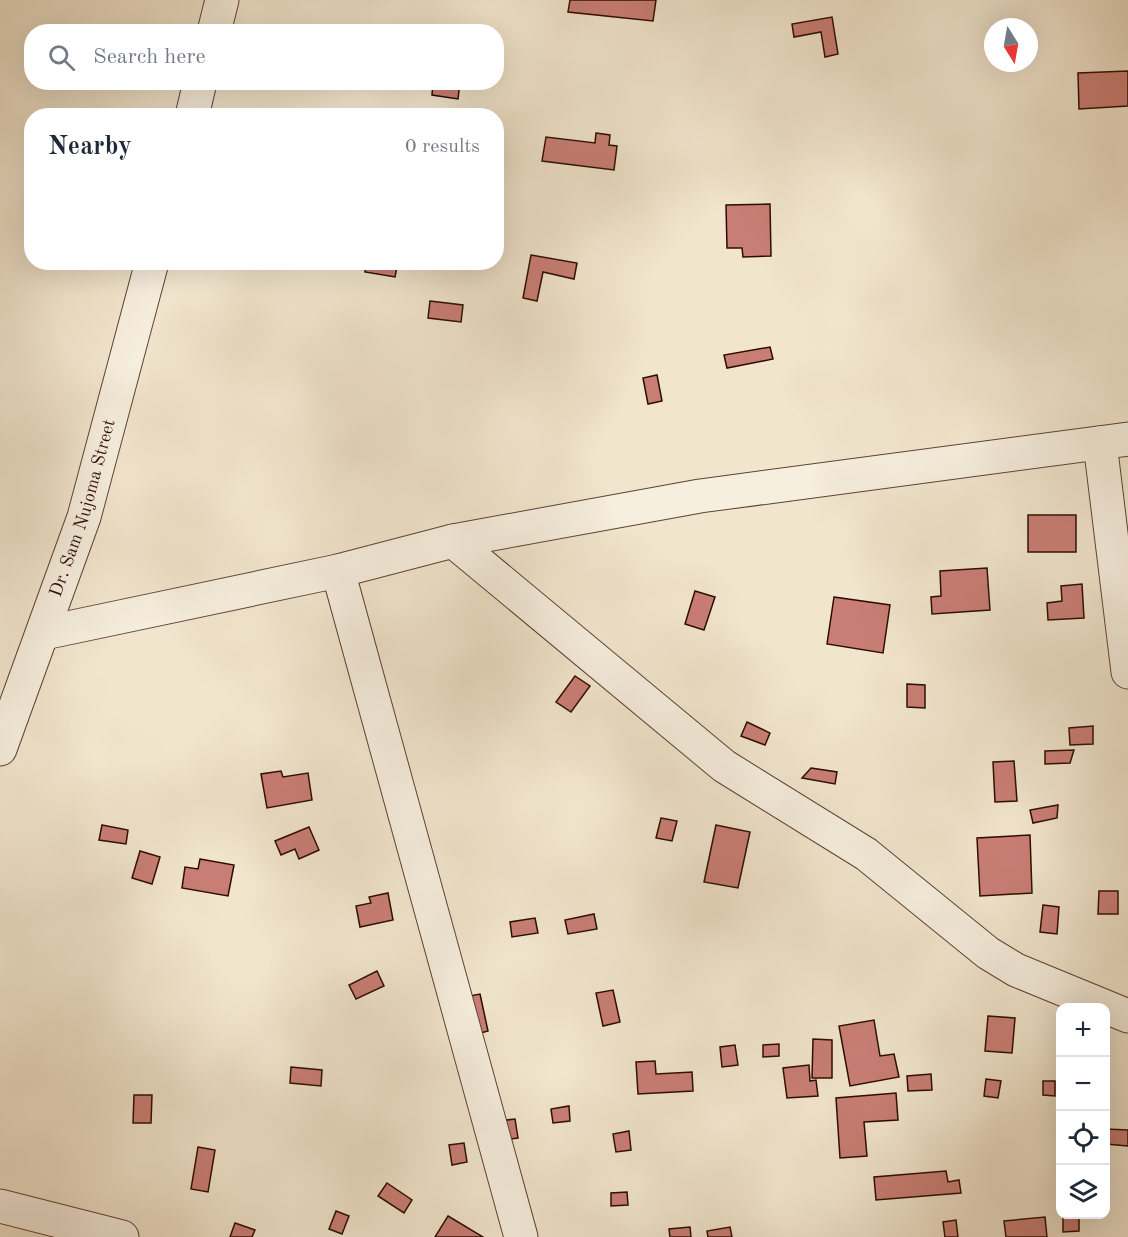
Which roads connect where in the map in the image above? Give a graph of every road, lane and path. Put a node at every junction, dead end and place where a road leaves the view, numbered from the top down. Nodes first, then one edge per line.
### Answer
1 (222, 0) edge
2 (216, 24) edge
3 (198, 90) edge
4 (194, 108) edge
5 (150, 270) edge
6 (1114, 441) edge
7 (453, 541) junction
8 (338, 572) junction
9 (44, 633) junction
10 (1128, 672) edge
11 (0, 749) edge
12 (1128, 1016) edge
13 (0, 1206) edge
14 (122, 1237) edge
15 (521, 1237) edge

1 - 2 street
3 - 4 street
5 - 9 street, Dr. Sam Nujoma Street
6 - 7 street
6 - 10 street
7 - 8 street
7 - 12 street
8 - 9 street
8 - 15 street
9 - 11 street, Dr. Sam Nujoma Street
13 - 14 street

